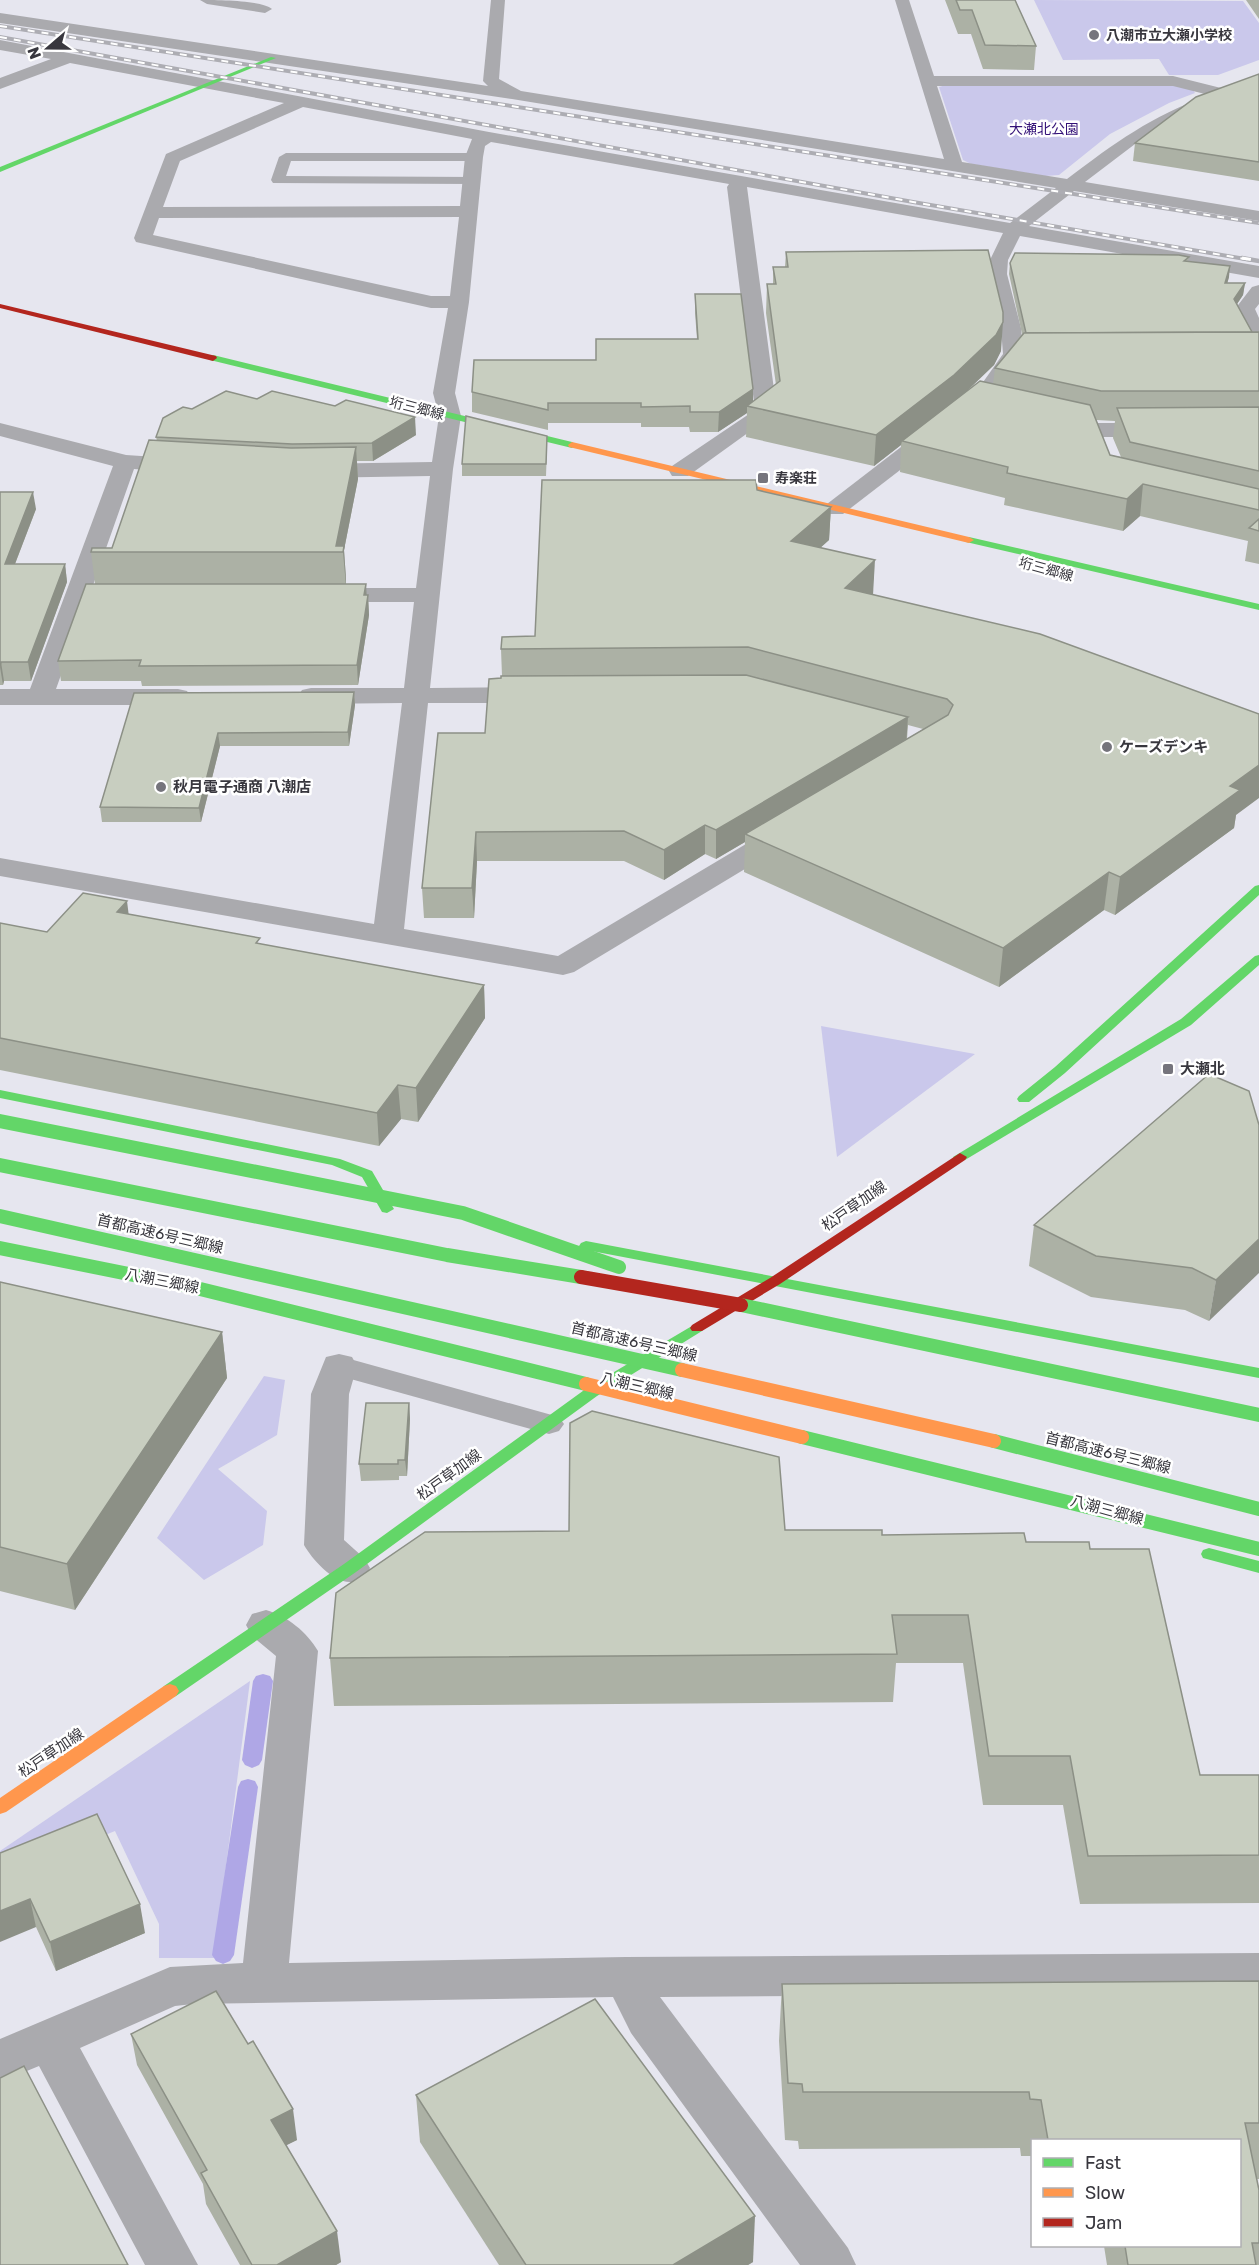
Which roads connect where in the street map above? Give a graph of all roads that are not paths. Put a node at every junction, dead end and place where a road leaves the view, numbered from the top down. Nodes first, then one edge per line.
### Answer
1 (498, 0) edge
2 (902, 0) edge
3 (217, 1) edge
4 (265, 9) dead end
5 (0, 18) edge
6 (126, 37) junction
7 (0, 45) edge
8 (69, 58) junction
9 (273, 58) junction
10 (927, 81) junction
11 (1259, 82) edge
12 (0, 84) edge
13 (211, 85) junction
14 (1226, 94) junction
15 (518, 95) junction
16 (301, 102) junction
17 (1259, 102) edge
18 (489, 137) junction
19 (474, 157) junction
20 (954, 165) junction
21 (0, 170) edge
22 (472, 180) junction
23 (744, 181) junction
24 (1071, 186) junction
25 (468, 211) junction
26 (153, 213) junction
27 (1259, 216) edge
28 (1014, 229) junction
29 (1259, 272) edge
30 (1259, 291) edge
31 (459, 303) junction
32 (0, 306) edge
33 (1255, 349) edge
34 (1013, 354) junction
35 (1036, 354) edge
36 (980, 395) edge
37 (1029, 415) edge
38 (450, 416) junction
39 (946, 423) edge
40 (0, 429) edge
41 (1178, 430) edge
42 (125, 462) junction
43 (206, 467) edge
44 (442, 469) junction
45 (293, 471) edge
46 (680, 471) junction
47 (835, 509) junction
48 (77, 595) junction
49 (147, 595) edge
50 (299, 595) edge
51 (428, 595) junction
52 (1180, 604) dead end
53 (1259, 607) edge
54 (557, 694) edge
55 (204, 696) edge
56 (286, 696) edge
57 (415, 696) junction
58 (0, 697) edge
59 (40, 697) junction
60 (804, 821) edge
61 (0, 867) edge
62 (1259, 889) edge
63 (388, 935) junction
64 (1259, 959) edge
65 (0, 1094) edge
66 (0, 1121) edge
67 (0, 1165) edge
68 (176, 1171) dead end
69 (924, 1179) junction
70 (387, 1209) junction
71 (0, 1216) edge
72 (0, 1248) edge
73 (775, 1281) junction
74 (706, 1298) junction
75 (247, 1315) dead end
76 (339, 1366) joint
77 (1259, 1373) edge
78 (592, 1392) junction
79 (1259, 1415) edge
80 (549, 1424) junction
81 (1259, 1509) edge
82 (1109, 1527) dead end
83 (1190, 1549) dead end
84 (1259, 1549) edge
85 (1259, 1567) edge
86 (350, 1568) junction
87 (266, 1625) junction
88 (0, 1808) edge
89 (1259, 1974) edge
90 (626, 1977) junction
91 (264, 1984) junction
92 (50, 2040) junction
93 (0, 2061) edge
94 (172, 2265) edge
95 (830, 2265) edge

1 - 15 street
2 - 10 street
3 - 4 street
5 - 6 street
6 - 8 street
6 - 9 street
7 - 8 street
8 - 12 street
8 - 13 street
9 - 13 main road
9 - 15 street
10 - 14 street
10 - 20 street
11 - 14 street
13 - 16 street
13 - 21 main road
14 - 17 street
14 - 24 street
15 - 20 street
16 - 18 street
16 - 26 street
18 - 19 street
18 - 23 street
19 - 22 street
19 - 22 lane
20 - 24 street
22 - 25 street
23 - 28 street
23 - 46 street
24 - 27 street
24 - 28 street
25 - 26 street
25 - 31 street
26 - 31 street
28 - 29 street
28 - 34 street
30 - 33 street
31 - 38 street
32 - 38 main road, 垳三郷線
34 - 35 street
34 - 36 street
37 - 41 street
38 - 44 street
38 - 46 main road, 垳三郷線
39 - 47 street
40 - 42 street
42 - 43 street
42 - 48 street
44 - 45 street
44 - 51 street
46 - 47 main road, 垳三郷線
47 - 52 main road, 垳三郷線
47 - 53 main road, 垳三郷線
48 - 49 street
48 - 59 street
50 - 51 street
51 - 57 street
54 - 57 street
55 - 59 street
56 - 57 street
57 - 63 street
58 - 59 street
60 - 63 street
61 - 63 street
62 - 69 main road, 松戸草加線
64 - 69 main road, 松戸草加線
65 - 70 main road
66 - 74 main road, bridge
67 - 74 main road, bridge
68 - 70 main road
69 - 73 main road, 松戸草加線
70 - 73 main road
71 - 81 main road, 首都高速6号三郷線, bridge
72 - 84 main road, bridge
73 - 77 main road
73 - 78 main road, 松戸草加線
74 - 79 main road, bridge
75 - 78 main road, 八潮三郷線
76 - 80 lane
76 - 86 street
78 - 80 main road, 松戸草加線
78 - 82 main road, 八潮三郷線
80 - 86 main road, 松戸草加線
83 - 85 main road
86 - 87 main road, 松戸草加線
87 - 88 main road, 松戸草加線
87 - 91 street
89 - 90 street
90 - 91 street
90 - 95 street
91 - 92 street
92 - 93 street
92 - 94 street

